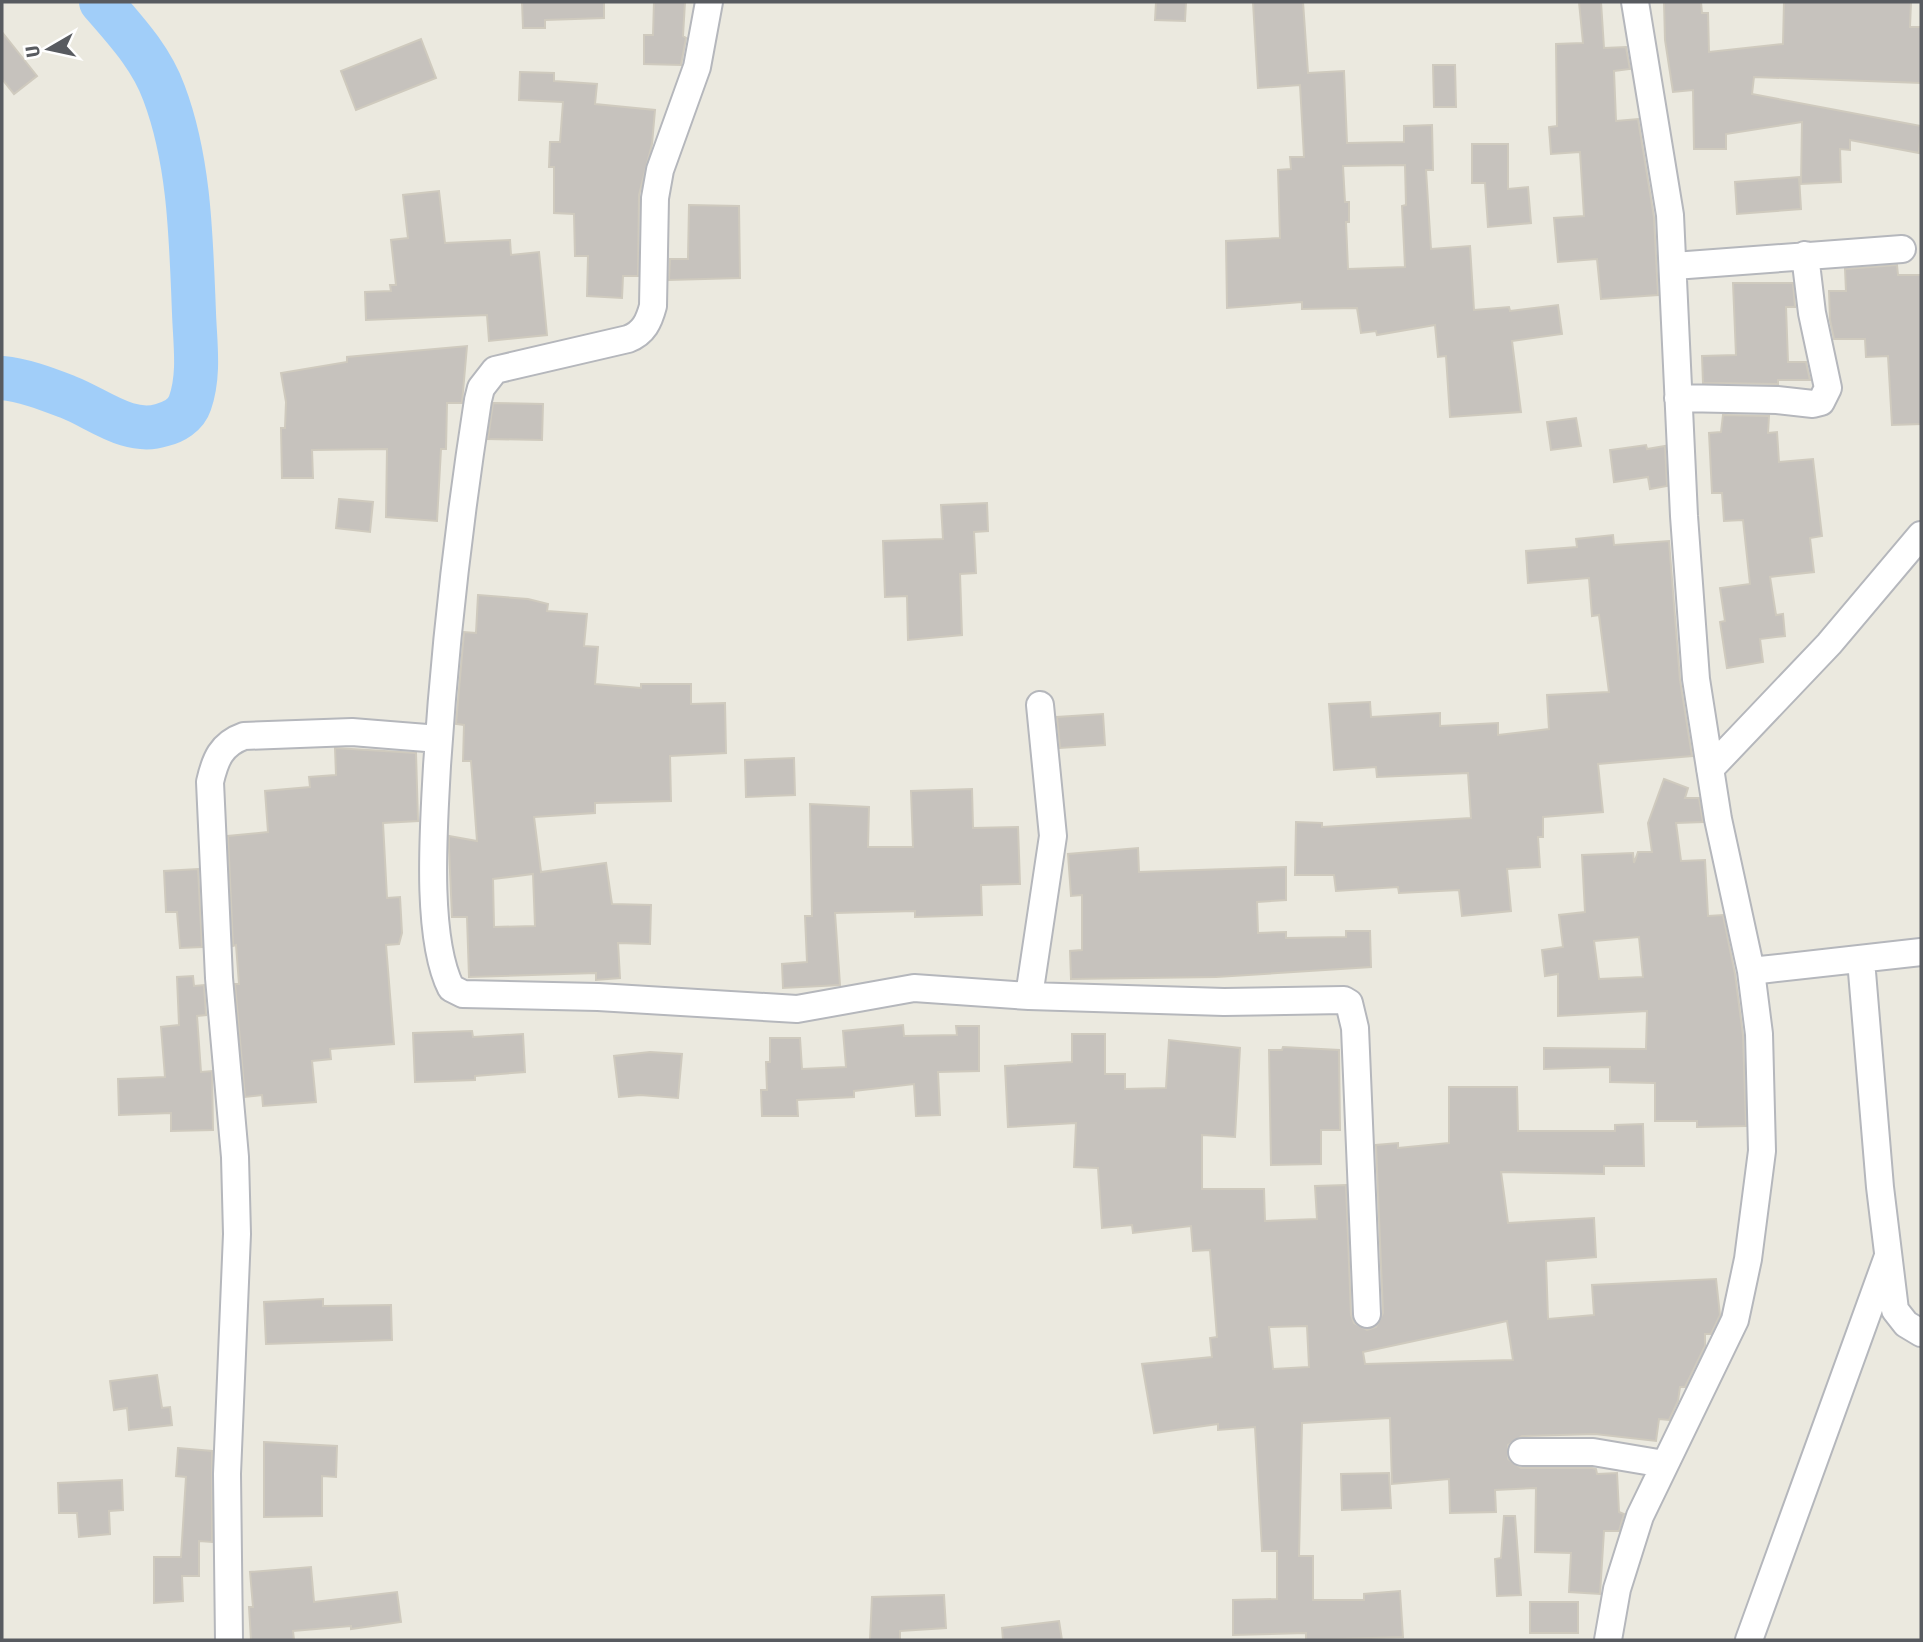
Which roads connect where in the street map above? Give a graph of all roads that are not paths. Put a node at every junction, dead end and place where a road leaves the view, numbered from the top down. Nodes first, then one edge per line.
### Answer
1 (709, 2) edge
2 (1635, 2) edge
3 (1902, 249) dead end
4 (1805, 256) junction
5 (1674, 266) junction
6 (1678, 398) junction
7 (1921, 535) edge
8 (1040, 705) dead end
9 (439, 739) junction
10 (1710, 769) junction
11 (1921, 952) edge
12 (1861, 960) junction
13 (1751, 971) junction
14 (1029, 996) junction
15 (1888, 1256) junction
16 (1367, 1314) dead end
17 (1921, 1333) edge
18 (1522, 1452) dead end
19 (1664, 1464) junction
20 (229, 1640) edge
21 (1608, 1640) edge
22 (1749, 1640) edge

1 - 9 street
2 - 5 street
3 - 4 street
4 - 5 street
4 - 6 street
5 - 6 street
6 - 10 street
7 - 10 street
8 - 14 street
9 - 14 street
9 - 20 street
10 - 13 street
11 - 12 street
12 - 13 street
12 - 15 street
13 - 19 street
14 - 16 street
15 - 17 street
15 - 22 street
18 - 19 street
19 - 21 street

